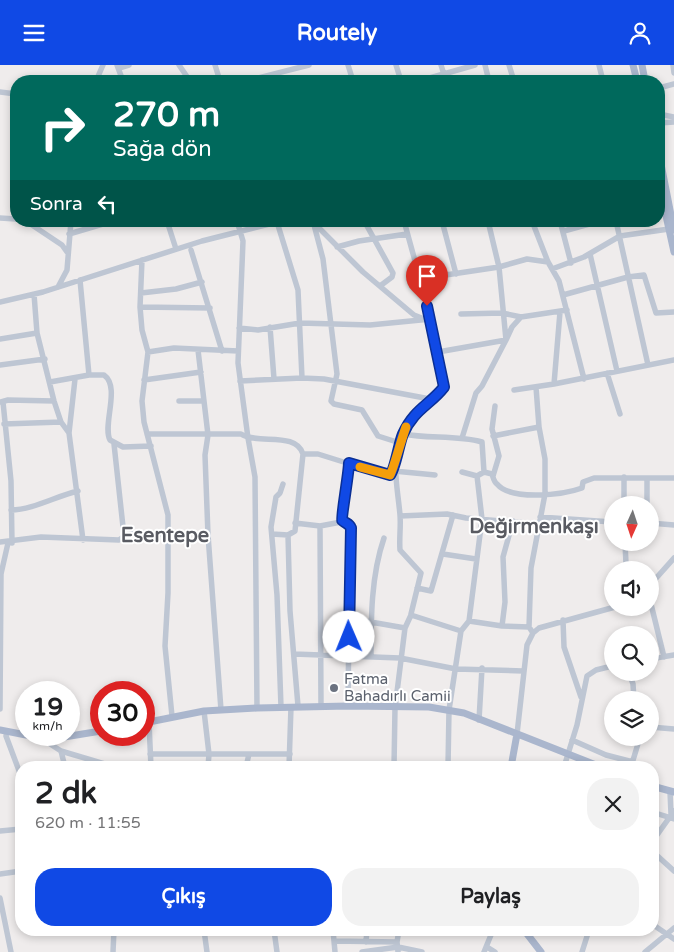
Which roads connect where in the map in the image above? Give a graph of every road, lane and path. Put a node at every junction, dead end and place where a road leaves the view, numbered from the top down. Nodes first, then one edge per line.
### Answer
1 (129, 65) edge
2 (309, 65) edge
3 (441, 65) edge
4 (475, 65) edge
5 (673, 65) edge
6 (118, 67) edge
7 (674, 73) edge
8 (270, 75) edge
9 (444, 75) joint
10 (665, 178) edge
11 (671, 201) edge
12 (665, 207) edge
13 (35, 227) edge
14 (70, 227) edge
15 (92, 227) edge
16 (168, 227) edge
17 (239, 227) edge
18 (252, 227) edge
19 (280, 227) edge
20 (314, 227) edge
21 (318, 227) edge
22 (368, 227) edge
23 (405, 227) edge
24 (444, 227) edge
25 (489, 227) edge
26 (534, 227) edge
27 (562, 227) edge
28 (578, 227) edge
29 (618, 227) edge
30 (671, 230) edge
31 (241, 231) junction
32 (564, 231) junction
33 (69, 234) junction
34 (407, 234) junction
35 (620, 236) junction
36 (374, 239) junction
37 (337, 247) junction
38 (176, 249) junction
39 (191, 250) dead end
40 (67, 252) junction
41 (674, 252) edge
42 (590, 254) junction
43 (142, 260) junction
44 (548, 262) junction
45 (571, 263) junction
46 (499, 267) junction
47 (552, 269) junction
48 (456, 274) junction
49 (628, 277) junction
50 (420, 279) junction
51 (80, 280) junction
52 (202, 282) junction
53 (380, 286) junction
54 (596, 286) junction
55 (58, 287) junction
56 (141, 293) junction
57 (34, 294) junction
58 (563, 295) junction
59 (0, 302) edge
60 (140, 307) junction
61 (210, 308) junction
62 (566, 310) junction
63 (560, 312) junction
64 (674, 312) edge
65 (502, 313) junction
66 (461, 314) dead end
67 (521, 317) junction
68 (428, 320) junction
69 (300, 323) junction
70 (330, 324) junction
71 (270, 327) junction
72 (239, 328) junction
73 (37, 333) junction
74 (0, 339) edge
75 (506, 340) junction
76 (198, 350) junction
77 (222, 351) junction
78 (238, 351) junction
79 (148, 352) junction
80 (438, 352) junction
81 (45, 359) junction
82 (674, 360) edge
83 (0, 365) edge
84 (648, 365) junction
85 (617, 371) junction
86 (200, 372) junction
87 (607, 373) junction
88 (89, 375) junction
89 (302, 378) junction
90 (75, 379) junction
91 (274, 379) junction
92 (584, 379) junction
93 (144, 380) junction
94 (240, 381) junction
95 (335, 381) junction
96 (50, 383) junction
97 (554, 384) junction
98 (536, 387) junction
99 (514, 390) dead end
100 (430, 399) junction
101 (54, 401) junction
102 (179, 401) dead end
103 (204, 401) junction
104 (2, 402) edge
105 (495, 406) dead end
106 (620, 414) dead end
107 (61, 422) junction
108 (4, 424) junction
109 (539, 427) junction
110 (69, 433) junction
111 (147, 434) junction
112 (403, 434) junction
113 (208, 435) junction
114 (493, 436) junction
115 (248, 438) junction
116 (462, 438) junction
117 (400, 443) junction
118 (114, 444) junction
119 (151, 446) junction
120 (304, 453) junction
121 (349, 463) junction
122 (394, 471) junction
123 (462, 472) dead end
124 (484, 473) junction
125 (435, 475) dead end
126 (493, 475) junction
127 (477, 476) junction
128 (624, 477) junction
129 (647, 477) junction
130 (674, 478) edge
131 (283, 484) dead end
132 (78, 491) junction
133 (545, 494) junction
134 (624, 496) edge
135 (647, 496) edge
136 (12, 511) junction
137 (400, 515) junction
138 (453, 515) junction
139 (482, 519) junction
140 (513, 521) junction
141 (539, 521) junction
142 (344, 522) junction
143 (604, 522) edge
144 (295, 523) junction
145 (659, 524) edge
146 (674, 525) edge
147 (320, 526) junction
148 (168, 535) junction
149 (272, 535) junction
150 (288, 535) junction
151 (124, 536) junction
152 (384, 538) dead end
153 (83, 540) junction
154 (0, 542) edge
155 (10, 543) junction
156 (443, 554) junction
157 (674, 558) edge
158 (476, 559) junction
159 (659, 575) edge
160 (417, 588) junction
161 (604, 610) edge
162 (411, 614) junction
163 (654, 616) edge
164 (348, 618) junction
165 (563, 620) junction
166 (371, 621) junction
167 (469, 621) junction
168 (502, 626) junction
169 (529, 627) junction
170 (405, 628) junction
171 (461, 631) junction
172 (533, 633) junction
173 (294, 654) junction
174 (322, 655) junction
175 (674, 655) edge
176 (350, 656) junction
177 (372, 657) junction
178 (664, 657) junction
179 (400, 658) junction
180 (659, 658) edge
181 (1, 664) edge
182 (482, 668) junction
183 (604, 668) edge
184 (456, 669) junction
185 (523, 671) junction
186 (581, 697) junction
187 (321, 706) junction
188 (348, 706) junction
189 (281, 707) junction
190 (294, 707) junction
191 (257, 708) junction
192 (395, 708) junction
193 (0, 709) edge
194 (449, 710) junction
195 (204, 711) junction
196 (221, 711) junction
197 (172, 716) junction
198 (155, 720) edge
199 (479, 720) junction
200 (659, 728) edge
201 (674, 729) edge
202 (3, 730) edge
203 (517, 734) junction
204 (572, 740) junction
205 (53, 746) edge
206 (149, 746) edge
207 (637, 746) edge
208 (61, 751) junction
209 (150, 754) junction
210 (209, 754) junction
211 (249, 754) junction
212 (290, 754) junction
213 (568, 754) junction
214 (15, 761) edge
215 (64, 761) edge
216 (95, 761) edge
217 (151, 761) edge
218 (208, 761) edge
219 (247, 761) edge
220 (289, 761) edge
221 (394, 761) edge
222 (448, 761) edge
223 (512, 761) edge
224 (566, 761) edge
225 (586, 761) edge
226 (622, 761) edge
227 (633, 761) edge
228 (659, 788) edge
229 (672, 792) edge
230 (659, 812) edge
231 (672, 815) edge
232 (15, 830) edge
233 (0, 831) edge
234 (659, 832) edge
235 (659, 857) edge
236 (674, 871) edge
237 (15, 872) edge
238 (0, 874) edge
239 (0, 898) edge
240 (674, 928) edge
241 (659, 929) edge
242 (667, 935) junction
243 (114, 936) edge
244 (205, 936) edge
245 (275, 936) edge
246 (334, 936) edge
247 (366, 936) edge
248 (491, 936) edge
249 (529, 936) edge
250 (588, 936) edge
251 (674, 939) edge
252 (334, 941) junction
253 (366, 942) junction
254 (398, 947) edge
255 (486, 949) edge
256 (420, 951) edge
257 (12, 952) edge
258 (113, 952) edge
259 (206, 952) edge
260 (277, 952) edge
261 (335, 952) edge
262 (362, 952) edge
263 (495, 952) edge
264 (541, 952) edge
265 (582, 952) edge
266 (645, 952) edge

1 - 6 street
2 - 8 street
3 - 9 street
4 - 9 street
5 - 7 street
10 - 11 main road
11 - 30 main road
12 - 30 main road
13 - 40 street
14 - 33 street
15 - 33 street
16 - 38 street
17 - 31 street
18 - 31 street
19 - 69 street
20 - 70 street
21 - 37 street
22 - 36 street
23 - 34 street
24 - 48 street
25 - 46 street
26 - 44 street
27 - 32 street
28 - 32 street
29 - 35 street
30 - 35 street
30 - 41 main road
31 - 38 street
31 - 72 street
32 - 45 street
33 - 40 street
34 - 36 street
34 - 50 street
35 - 42 street
35 - 49 street
36 - 37 street
36 - 53 street
37 - 53 street
38 - 43 street
39 - 52 street
40 - 55 street
42 - 45 street
42 - 54 street
43 - 51 street
43 - 56 street
44 - 46 street
44 - 47 street
45 - 47 street
46 - 48 street
46 - 65 street
47 - 58 street
48 - 50 street
49 - 54 street
49 - 64 street
49 - 84 street
50 - 68 street
51 - 55 street
51 - 88 street
52 - 56 street
52 - 61 street
53 - 68 street
54 - 58 street
54 - 85 street
55 - 57 street
56 - 60 street
57 - 59 street
57 - 73 street
58 - 62 street
60 - 61 street
60 - 79 street
61 - 77 street
62 - 63 street
62 - 92 street
63 - 67 street
63 - 97 street
65 - 66 street
65 - 67 street
65 - 75 street
67 - 75 street
68 - 70 street
68 - 80 street
69 - 70 street
69 - 71 street
69 - 89 street
70 - 95 street
71 - 72 street
71 - 91 street
72 - 78 street
73 - 74 street
73 - 81 street
75 - 80 street
75 - 116 street
76 - 77 street
76 - 79 street
76 - 86 street
77 - 78 street
78 - 94 street
79 - 93 street
80 - 100 street
81 - 83 street
81 - 96 street
82 - 84 street
84 - 85 street
85 - 87 street
86 - 93 street
86 - 103 street
87 - 92 street
87 - 106 street
88 - 90 street
88 - 118 street
89 - 91 street
89 - 95 street
90 - 96 street
90 - 110 street
91 - 94 street
92 - 97 street
93 - 111 street
94 - 115 street
95 - 100 street
95 - 117 street
96 - 101 street
97 - 98 street
98 - 99 street
98 - 109 street
100 - 112 street
101 - 104 street
101 - 107 street
102 - 103 street
103 - 113 street
104 - 108 street
105 - 114 street
107 - 108 street
107 - 110 street
108 - 136 street
109 - 114 street
109 - 133 street
110 - 132 street
111 - 113 street
111 - 119 street
112 - 116 street
112 - 117 street
113 - 115 street
113 - 196 street
114 - 126 street
115 - 120 street
115 - 191 street
116 - 124 street
117 - 122 street
118 - 119 street
118 - 151 street
119 - 148 street
120 - 121 street
120 - 144 street
121 - 122 street
121 - 142 street
122 - 125 street
122 - 137 street
123 - 127 street
124 - 126 street
124 - 127 street
126 - 133 street
127 - 139 street
128 - 129 street
128 - 133 street
128 - 134 street
129 - 130 street
129 - 135 street
131 - 149 street
132 - 136 street
132 - 153 street
133 - 141 street
136 - 155 street
137 - 138 street
137 - 160 street
138 - 139 street
138 - 156 street
139 - 140 street
139 - 158 street
140 - 141 street
140 - 168 street
141 - 143 street
141 - 169 street
142 - 147 street
142 - 164 street
144 - 147 street
144 - 150 street
145 - 146 street
147 - 174 street
148 - 151 street
148 - 197 street
149 - 150 street
149 - 189 street
150 - 173 street
151 - 153 street
152 - 166 street
153 - 155 street
154 - 155 street
155 - 181 street
156 - 158 street
156 - 160 street
157 - 159 street
158 - 167 street
160 - 162 street
161 - 165 street
162 - 170 street
162 - 171 street
163 - 178 street
164 - 166 street
164 - 176 street
165 - 172 street
165 - 186 street
166 - 170 street
166 - 177 street
167 - 168 street
167 - 171 street
168 - 169 street
169 - 172 street
170 - 179 street
171 - 184 street
172 - 185 street
173 - 174 street
173 - 190 street
174 - 176 street
174 - 187 street
175 - 178 street
176 - 177 street
176 - 188 street
177 - 179 street
178 - 180 street
179 - 184 street
179 - 192 street
181 - 193 street
182 - 184 street
182 - 185 street
182 - 199 street
183 - 186 street
184 - 194 street
185 - 203 street
186 - 204 street
187 - 188 main road
187 - 190 main road
188 - 192 main road
189 - 190 main road
189 - 191 main road
190 - 212 street
191 - 196 main road
192 - 194 main road
192 - 221 street
194 - 199 main road
194 - 222 street
195 - 196 main road
195 - 197 main road
195 - 210 street
197 - 198 main road
199 - 203 main road
200 - 201 street
202 - 214 street
203 - 213 main road
203 - 223 main road
204 - 213 street
204 - 226 street
205 - 208 street
206 - 209 street
207 - 227 street
208 - 215 street
208 - 216 street
209 - 210 street
209 - 217 street
210 - 211 street
210 - 218 street
211 - 212 street
211 - 219 street
212 - 220 street
213 - 224 street
213 - 225 main road
228 - 229 main road
229 - 231 street
230 - 231 street
231 - 234 street
232 - 233 street
235 - 236 street
237 - 238 street
239 - 257 street
240 - 242 street
241 - 242 street
242 - 251 street
242 - 266 street
243 - 258 street
244 - 259 street
245 - 260 street
246 - 252 street
247 - 253 street
248 - 255 street
249 - 264 main road
250 - 265 street
252 - 253 street
252 - 261 street
253 - 254 street
254 - 256 street
254 - 262 street
255 - 263 street

